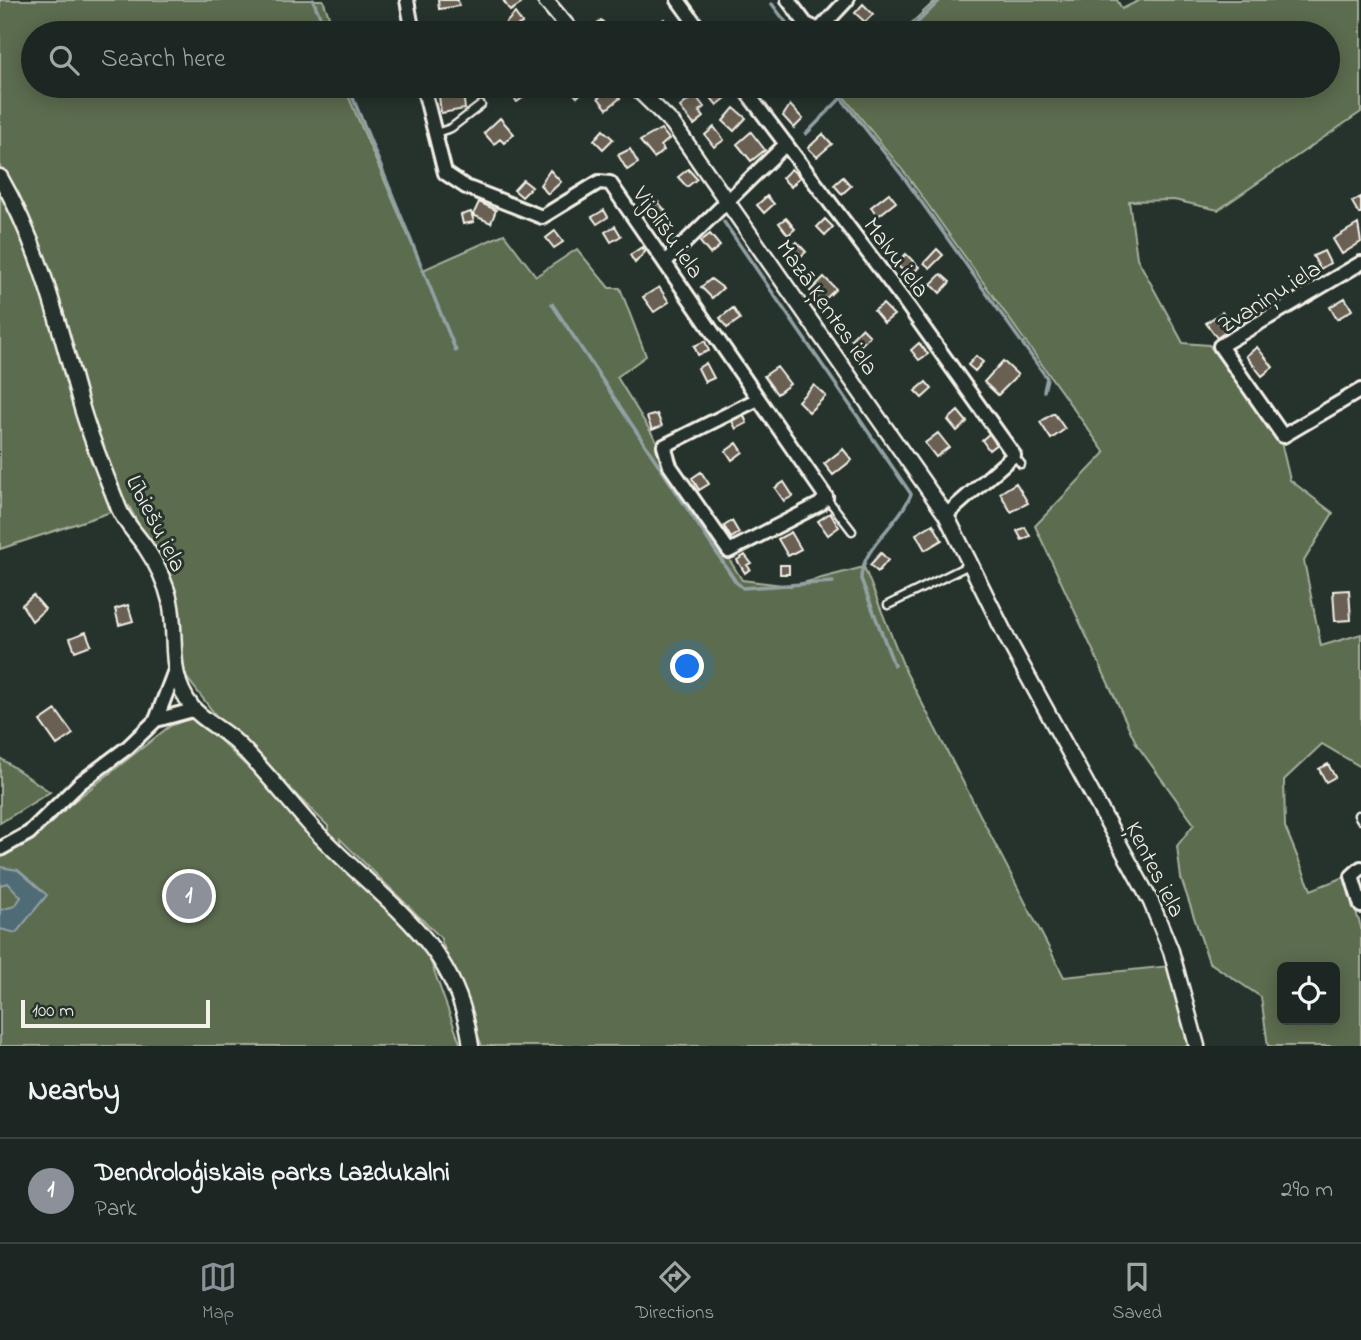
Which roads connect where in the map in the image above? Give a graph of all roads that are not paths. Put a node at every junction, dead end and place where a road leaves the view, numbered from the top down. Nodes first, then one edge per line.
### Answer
1 (407, 0) edge
2 (545, 0) edge
3 (678, 0) edge
4 (788, 0) edge
5 (847, 0) edge
6 (411, 21) edge
7 (563, 21) edge
8 (693, 21) edge
9 (804, 21) edge
10 (827, 21) edge
11 (426, 98) edge
12 (646, 98) edge
13 (751, 98) edge
14 (481, 105) dead end
15 (434, 134) junction
16 (786, 144) junction
17 (0, 177) edge
18 (727, 204) junction
19 (665, 262) junction
20 (1361, 263) edge
21 (1361, 390) edge
22 (758, 399) junction
23 (826, 497) junction
24 (946, 515) junction
25 (852, 531) dead end
26 (971, 564) junction
27 (888, 605) dead end
28 (174, 673) junction
29 (193, 710) junction
30 (156, 720) junction
31 (0, 849) edge
32 (1361, 868) edge
33 (1361, 906) edge
34 (471, 1046) edge
35 (1197, 1046) edge

1 - 6 street
2 - 7 street
3 - 8 street
4 - 9 street
5 - 10 street
11 - 15 street, Vijolīšu iela
12 - 18 street, Mazā Ķentes iela
13 - 16 street, Malvu iela
14 - 15 lane
15 - 19 street, Vijolīšu iela
16 - 18 street
16 - 24 street, Malvu iela
17 - 28 street, Lībiešu iela
18 - 19 street
18 - 24 street, Mazā Ķentes iela
19 - 22 street, Vijolīšu iela
20 - 21 street, Zvaniņu iela
22 - 23 street, Vijolīšu iela
22 - 23 street
23 - 25 lane, Vijolīšu iela
24 - 26 street, Mazā Ķentes iela
26 - 27 lane
26 - 35 street, Ķentes iela
28 - 29 street, Lībiešu iela
28 - 30 street
29 - 30 street
29 - 34 street, Lībiešu iela
30 - 31 street
32 - 33 street

